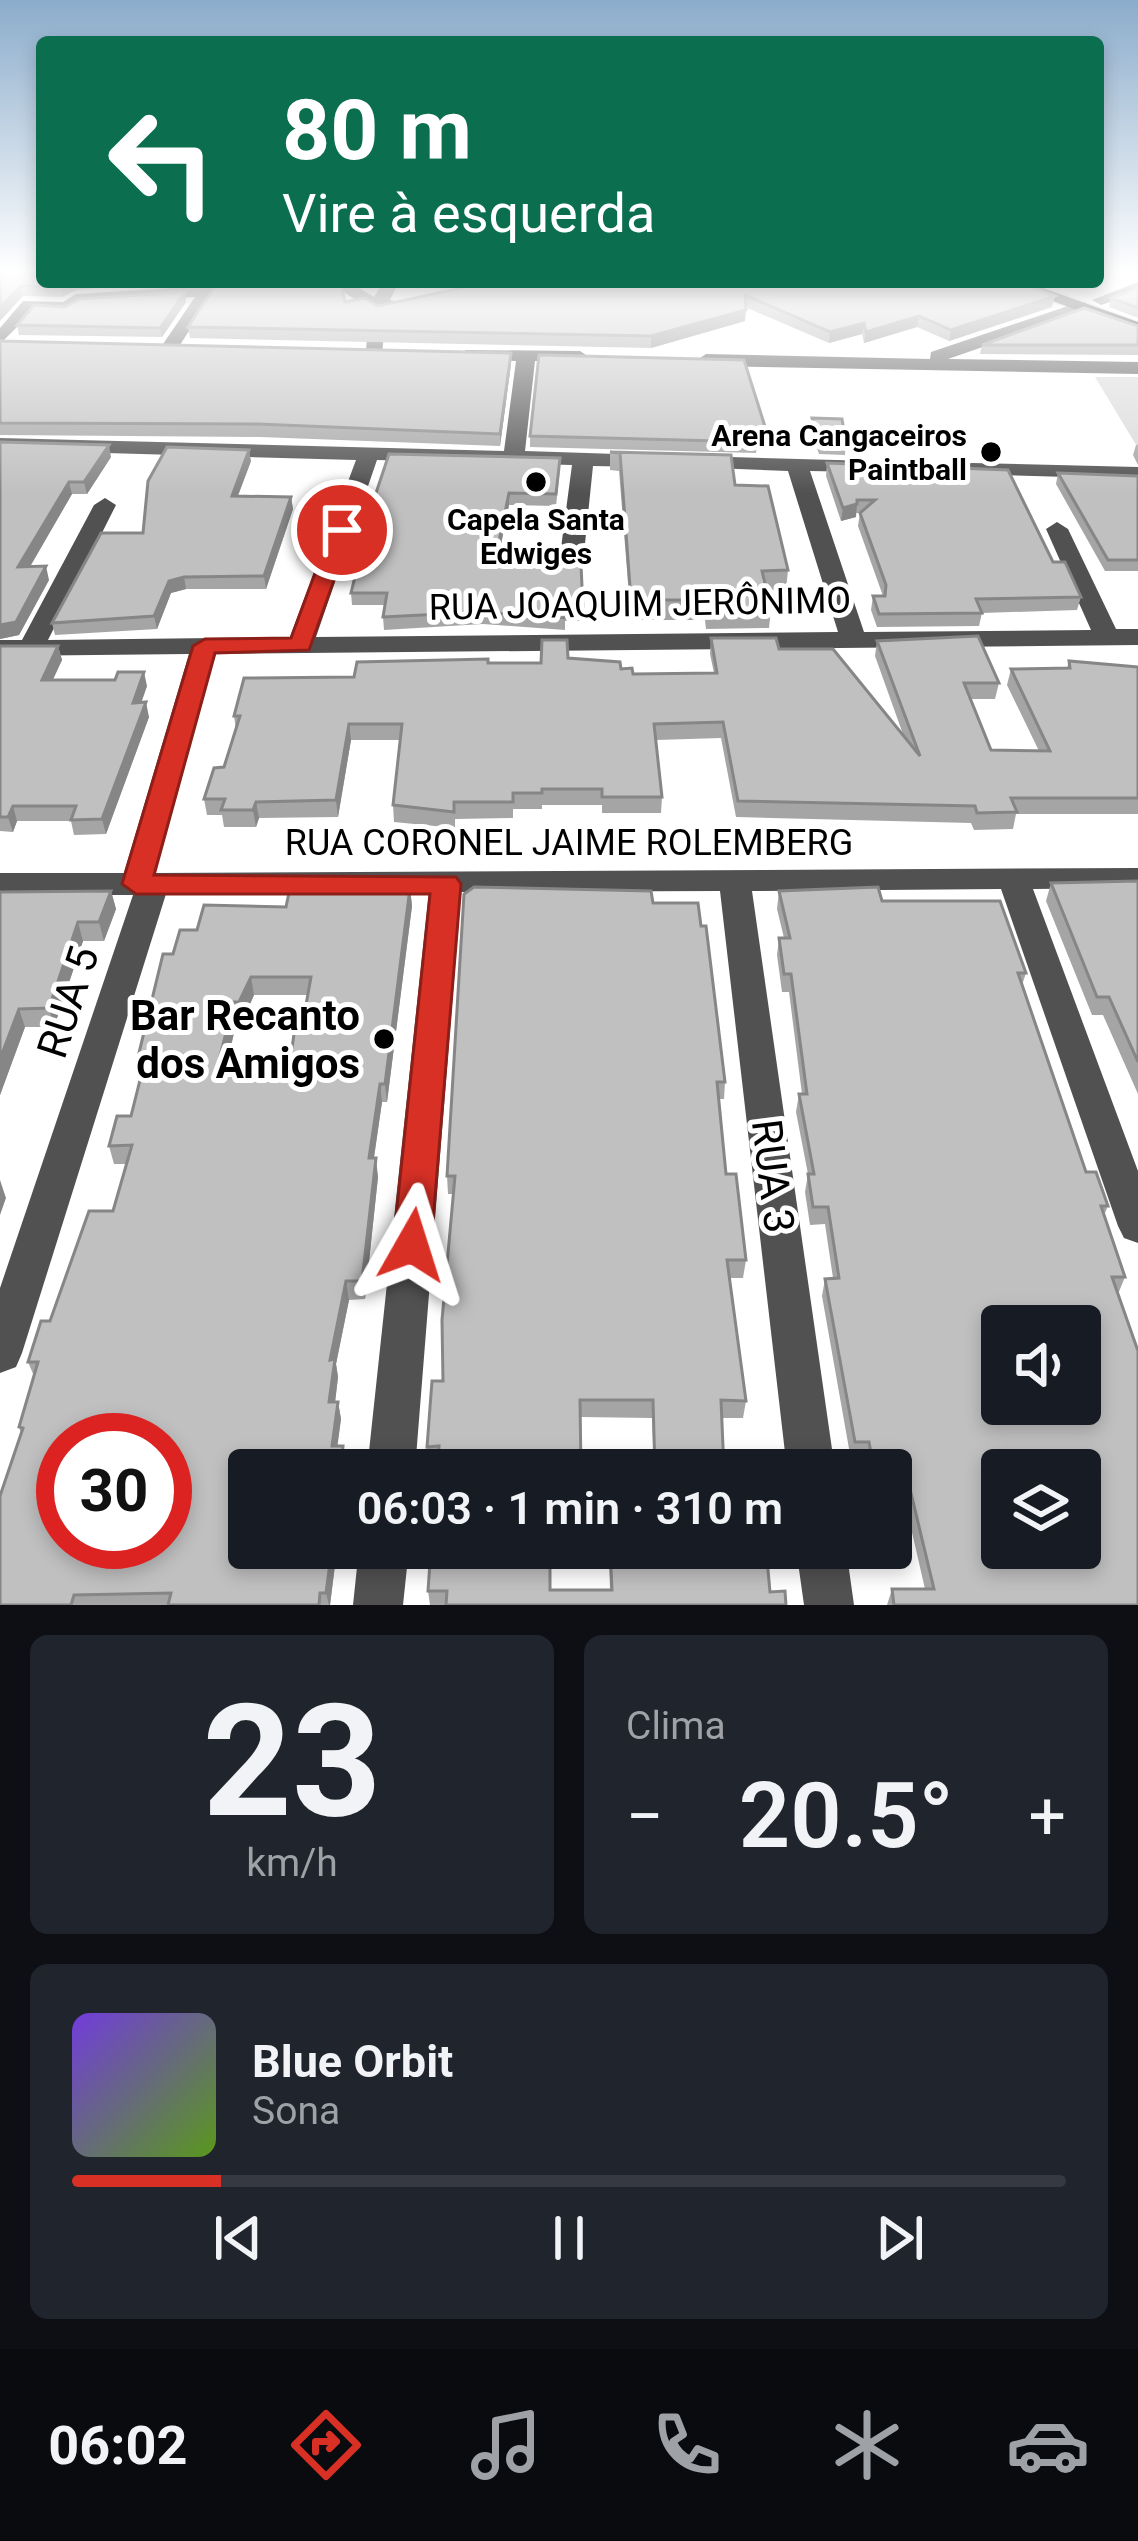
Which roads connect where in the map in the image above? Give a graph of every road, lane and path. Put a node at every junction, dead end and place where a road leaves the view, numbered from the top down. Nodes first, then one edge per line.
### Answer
1 (375, 345) edge
2 (970, 345) edge
3 (353, 350) edge
4 (375, 351) junction
5 (396, 352) edge
6 (440, 353) edge
7 (526, 356) junction
8 (598, 357) edge
9 (692, 359) edge
10 (920, 362) junction
11 (1138, 368) edge
12 (0, 444) edge
13 (369, 454) junction
14 (514, 457) junction
15 (583, 459) junction
16 (796, 464) junction
17 (886, 466) edge
18 (955, 469) edge
19 (1138, 473) edge
20 (105, 505) dead end
21 (1057, 529) dead end
22 (571, 563) edge
23 (852, 636) junction
24 (1107, 637) junction
25 (1138, 637) edge
26 (300, 645) junction
27 (205, 646) junction
28 (0, 648) edge
29 (31, 648) junction
30 (1013, 877) junction
31 (1138, 878) edge
32 (735, 883) junction
33 (0, 884) edge
34 (145, 884) junction
35 (446, 884) junction
36 (1138, 1226) edge
37 (0, 1353) edge
38 (393, 1449) edge
39 (808, 1449) edge
40 (382, 1569) edge
41 (824, 1569) edge
42 (378, 1605) edge
43 (829, 1605) edge

1 - 4 street
2 - 10 street
3 - 4 street
4 - 5 street
6 - 7 street
7 - 8 street
7 - 14 street
9 - 10 street
10 - 11 street
12 - 13 street
13 - 14 street
13 - 26 street
14 - 15 street
15 - 16 street
15 - 22 street
16 - 17 street
16 - 23 street
18 - 19 street
20 - 29 street
21 - 24 street
23 - 24 street, RUA JOAQUIM JERÔNIMO
23 - 26 street, RUA JOAQUIM JERÔNIMO
24 - 25 street, RUA JOAQUIM JERÔNIMO
26 - 27 street, RUA JOAQUIM JERÔNIMO
27 - 29 street, RUA JOAQUIM JERÔNIMO
27 - 34 street, RUA 5
28 - 29 street, RUA JOAQUIM JERÔNIMO
30 - 31 street, RUA CORONEL JAIME ROLEMBERG
30 - 32 street, RUA CORONEL JAIME ROLEMBERG
30 - 36 street
32 - 35 street, RUA CORONEL JAIME ROLEMBERG
32 - 39 street, RUA 3
33 - 34 street, RUA CORONEL JAIME ROLEMBERG
34 - 35 street, RUA CORONEL JAIME ROLEMBERG
34 - 37 street, RUA 5
35 - 38 street
40 - 42 street
41 - 43 street

